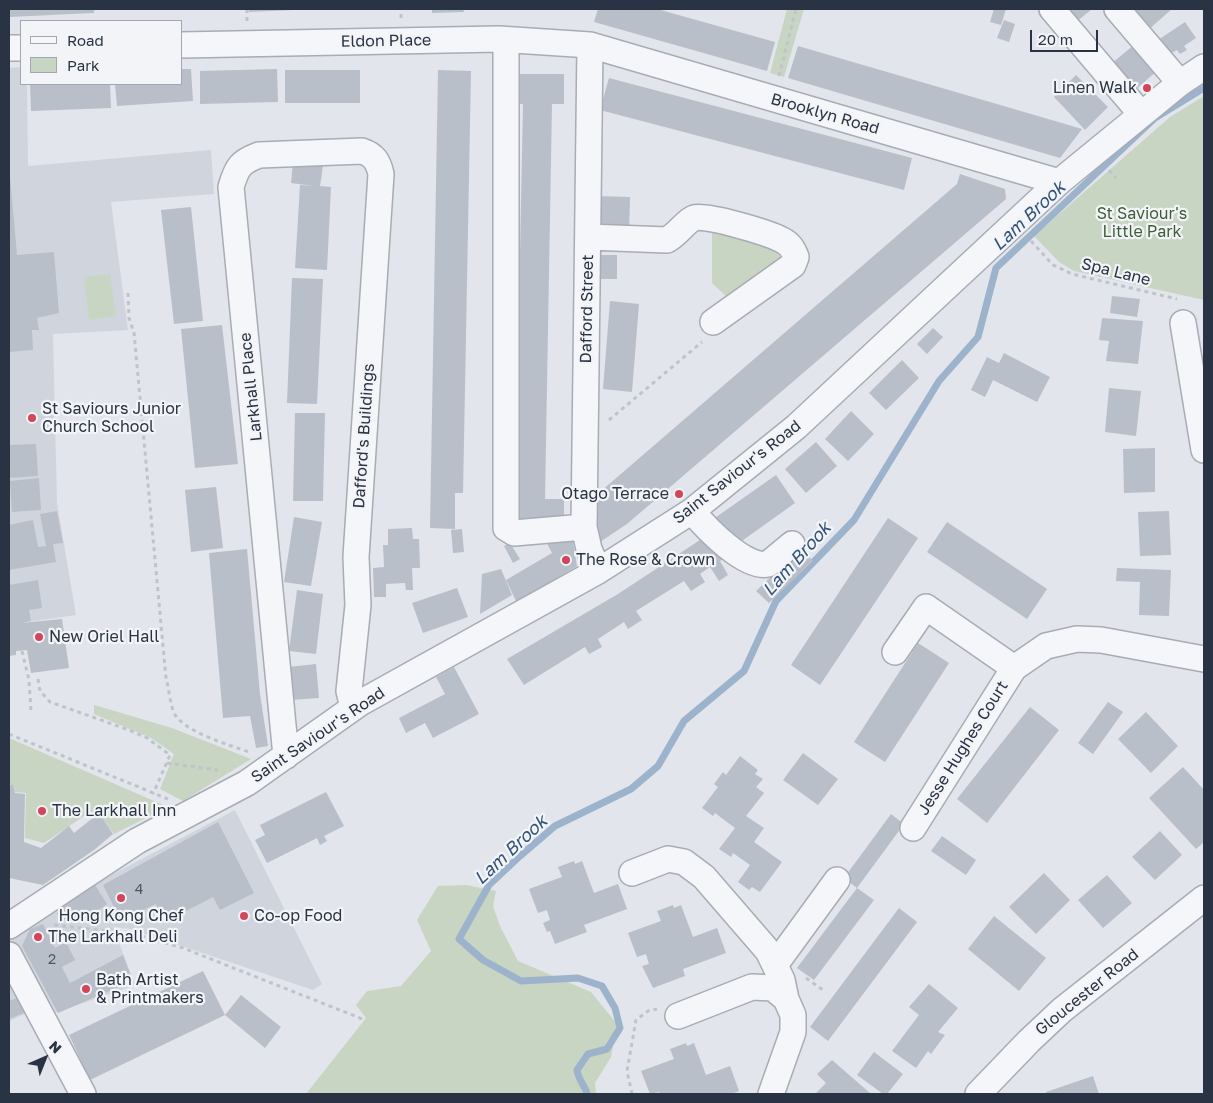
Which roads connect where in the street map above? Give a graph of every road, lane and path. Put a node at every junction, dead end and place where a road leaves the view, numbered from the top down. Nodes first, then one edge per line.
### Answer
1 (796, 9) edge
2 (1052, 9) edge
3 (1117, 9) edge
4 (506, 40) junction
5 (182, 45) edge
6 (590, 45) junction
7 (1204, 67) edge
8 (1180, 84) junction
9 (772, 99) junction
10 (1141, 114) junction
11 (378, 164) joint
12 (1109, 170) dead end
13 (1116, 178) dead end
14 (1059, 182) junction
15 (588, 237) junction
16 (1032, 242) dead end
17 (128, 293) dead end
18 (1185, 312) joint
19 (715, 321) joint
20 (585, 440) junction
21 (1204, 450) edge
22 (692, 511) junction
23 (584, 527) junction
24 (792, 544) dead end
25 (598, 571) junction
26 (22, 651) dead end
27 (895, 652) dead end
28 (1204, 659) edge
29 (1014, 668) junction
30 (38, 679) dead end
31 (360, 703) junction
32 (31, 711) dead end
33 (9, 734) edge
34 (241, 749) dead end
35 (286, 756) junction
36 (167, 763) junction
37 (247, 783) junction
38 (153, 794) junction
39 (182, 819) junction
40 (913, 828) dead end
41 (632, 873) dead end
42 (837, 880) dead end
43 (1204, 898) edge
44 (18, 919) edge
45 (9, 954) edge
46 (775, 965) junction
47 (801, 974) dead end
48 (823, 990) dead end
49 (786, 999) junction
50 (685, 1013) joint
51 (365, 1020) dead end
52 (83, 1094) edge
53 (632, 1094) edge
54 (771, 1094) edge
55 (978, 1094) edge

1 - 9 path
2 - 10 street
3 - 8 street
4 - 5 street, Eldon Place
4 - 6 street, Eldon Place
4 - 23 street
6 - 9 street, Brooklyn Road
6 - 15 street, Dafford Street
7 - 8 street, Saint Saviour's Road
8 - 10 street, Saint Saviour's Road
9 - 14 street, Brooklyn Road
10 - 14 street, Saint Saviour's Road
11 - 31 street, Dafford's Buildings
11 - 35 street, Larkhall Place
12 - 13 path
14 - 22 street, Saint Saviour's Road
15 - 19 street
15 - 20 street, Dafford Street
16 - 18 path, Spa Lane
17 - 34 path
18 - 21 street
19 - 20 path
20 - 23 street, Dafford Street
22 - 24 street
22 - 25 street, Saint Saviour's Road
23 - 25 street, Dafford Street
25 - 31 street, Saint Saviour's Road
26 - 32 path
27 - 29 street, Jesse Hughes Court
28 - 29 street, Jesse Hughes Court
29 - 40 street, Jesse Hughes Court
30 - 36 path
31 - 35 street, Saint Saviour's Road
33 - 38 path
35 - 37 street, Saint Saviour's Road
36 - 37 path
36 - 38 path
37 - 39 street, Saint Saviour's Road
38 - 39 path
39 - 44 street, Saint Saviour's Road
41 - 46 street
42 - 46 street
43 - 55 street, Gloucester Road
44 - 51 path
45 - 52 street
46 - 49 street
47 - 48 path
49 - 50 street
49 - 54 street
50 - 53 path

